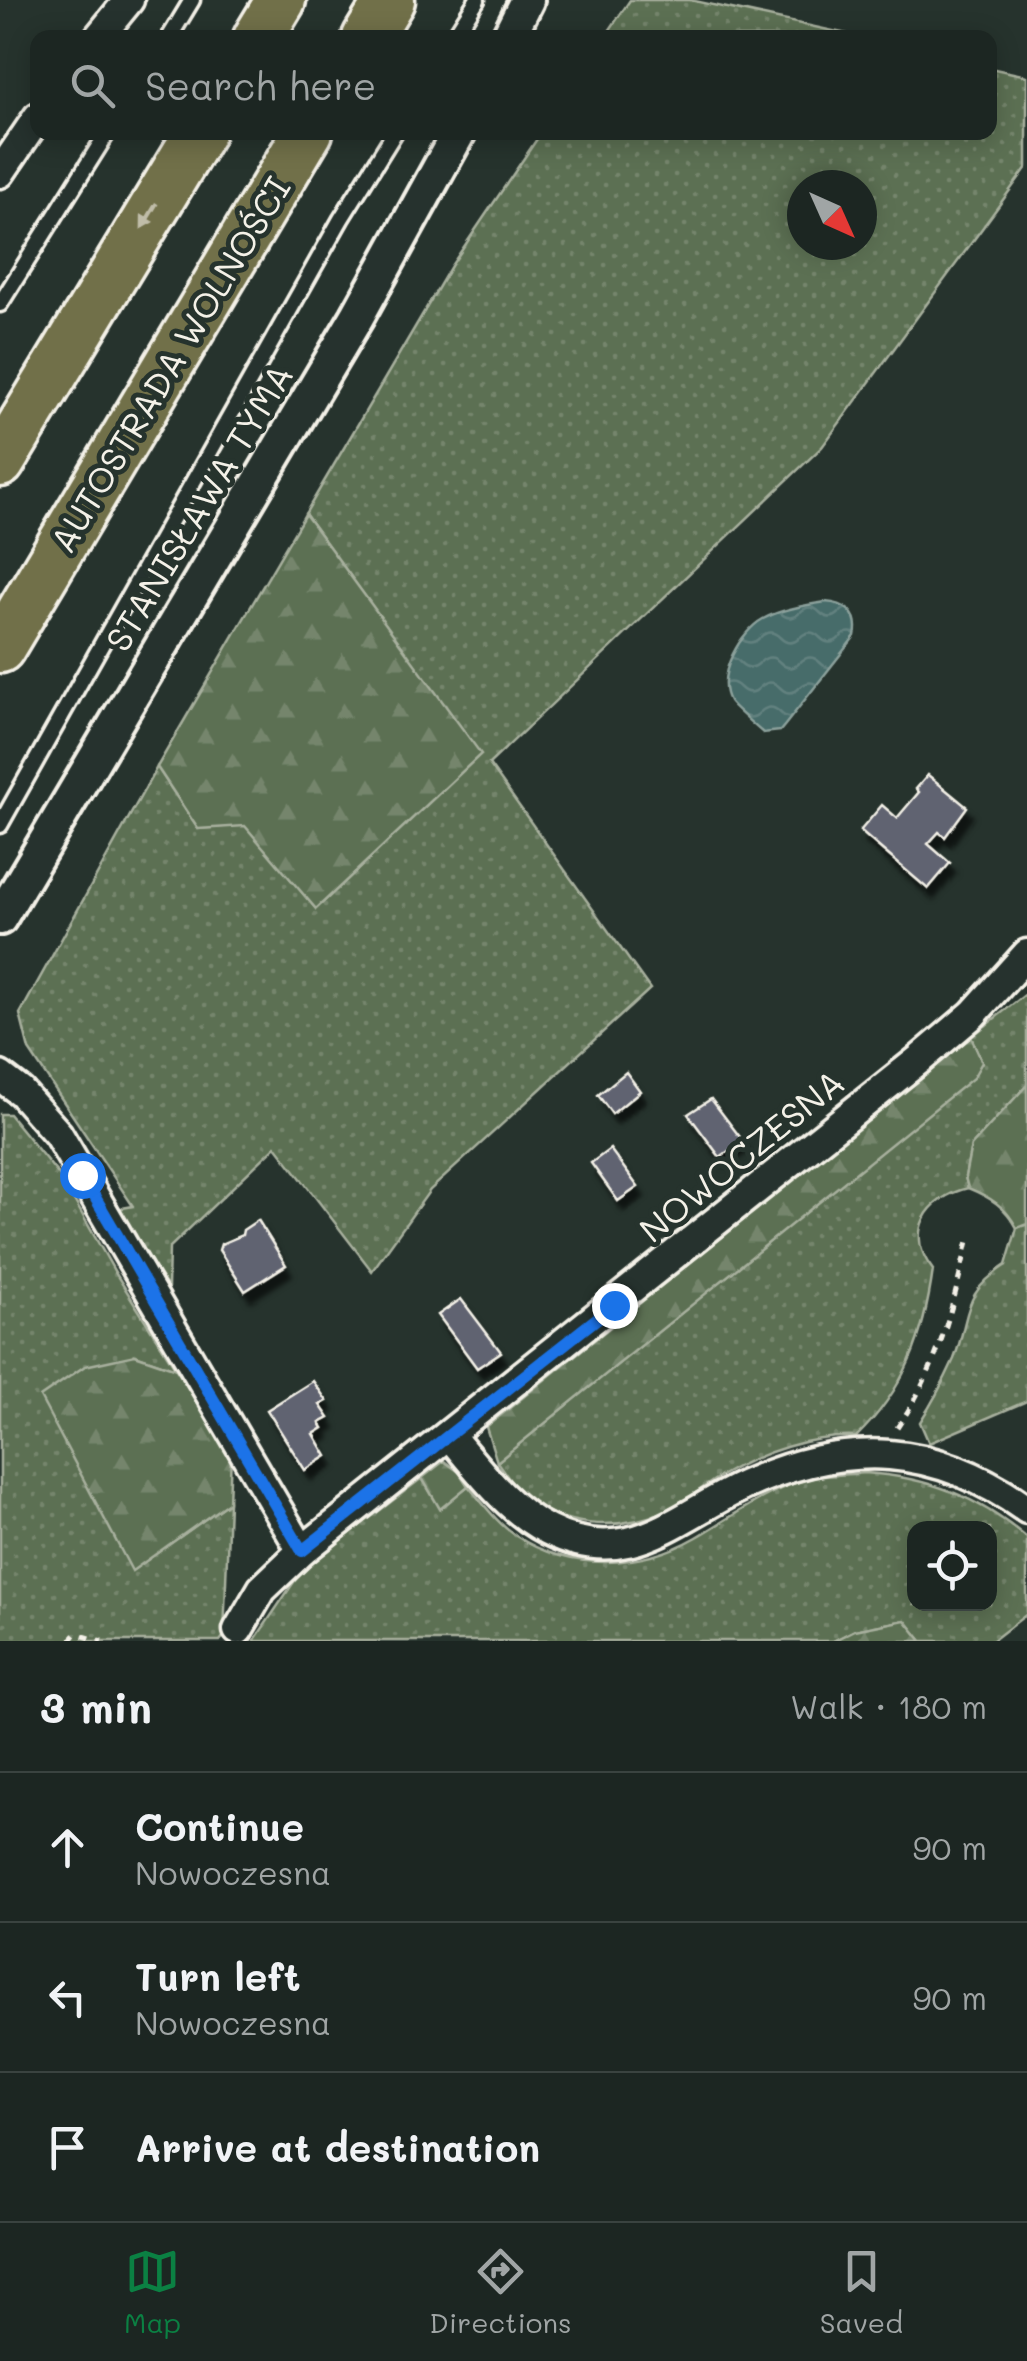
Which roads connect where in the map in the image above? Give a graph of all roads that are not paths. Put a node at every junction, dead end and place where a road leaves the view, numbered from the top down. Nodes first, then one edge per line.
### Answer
1 (129, 0) edge
2 (192, 0) edge
3 (281, 0) edge
4 (390, 0) edge
5 (476, 0) edge
6 (527, 0) edge
7 (105, 30) edge
8 (173, 30) edge
9 (263, 30) edge
10 (372, 30) edge
11 (459, 30) edge
12 (512, 30) edge
13 (30, 129) edge
14 (103, 140) edge
15 (195, 140) edge
16 (303, 140) edge
17 (390, 140) edge
18 (455, 140) edge
19 (0, 173) edge
20 (0, 304) edge
21 (0, 462) edge
22 (0, 648) edge
23 (0, 825) edge
24 (0, 918) edge
25 (1027, 954) edge
26 (0, 1076) edge
27 (449, 1435) junction
28 (1027, 1509) edge
29 (302, 1551) junction
30 (238, 1630) dead end

1 - 7 street
2 - 8 lane
3 - 9 highway
4 - 10 highway
5 - 11 lane
6 - 12 street
13 - 19 street
14 - 20 lane
15 -> 21 highway
16 - 22 highway, AUTOSTRADA WOLNOŚCI
17 - 23 lane
18 - 24 street, STANISŁAWA TYMA
25 - 27 street, NOWOCZESNA
26 - 29 street
27 - 28 street
27 - 29 street, NOWOCZESNA
29 - 30 street, NOWOCZESNA

